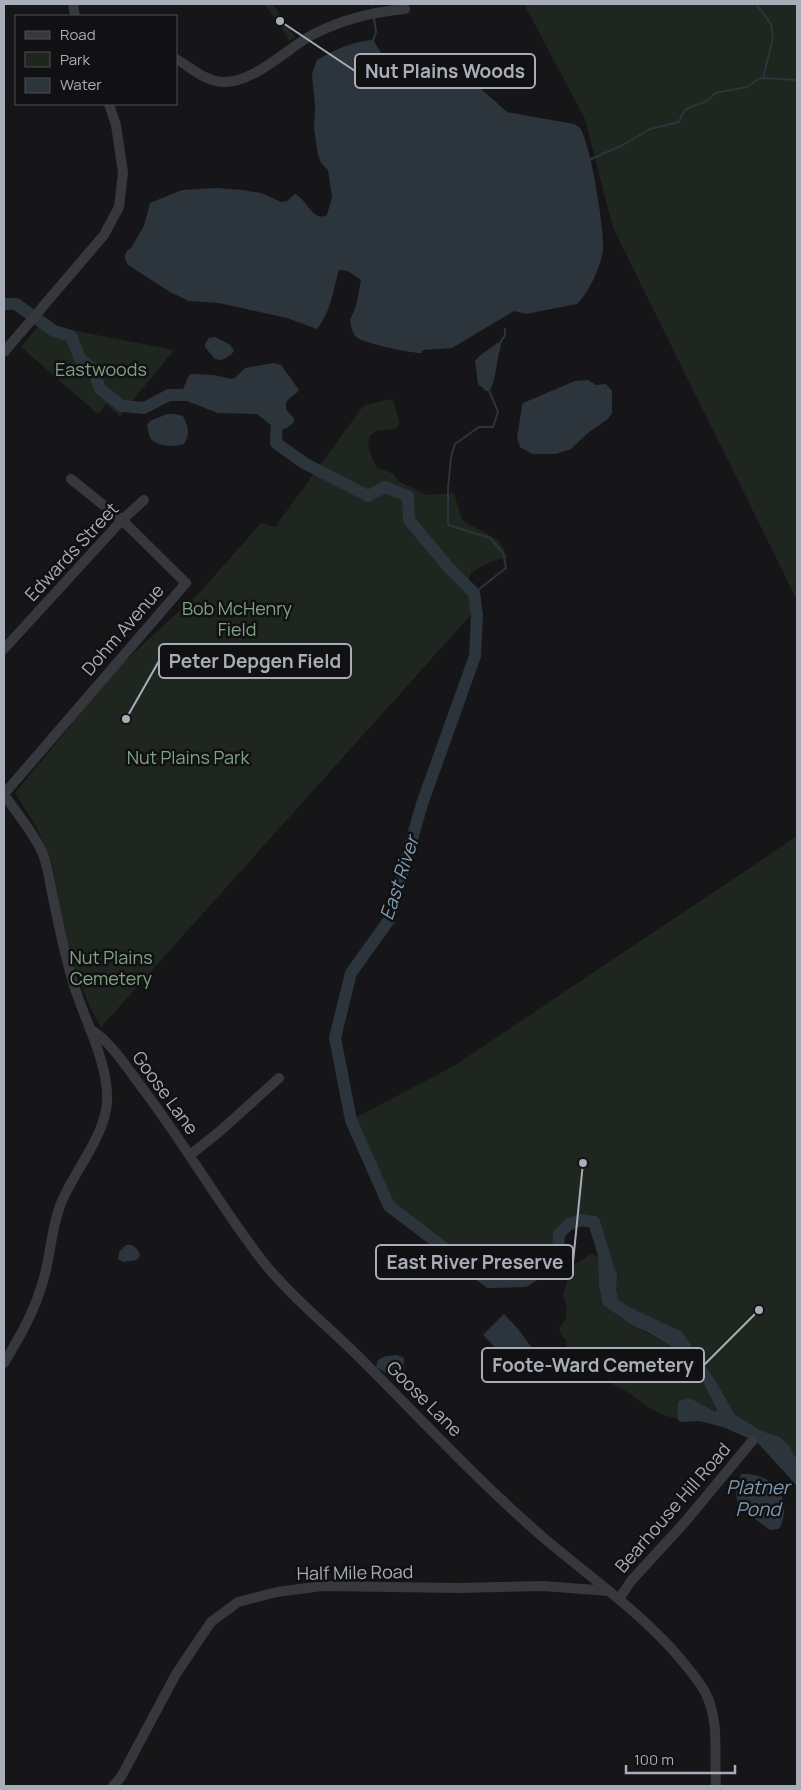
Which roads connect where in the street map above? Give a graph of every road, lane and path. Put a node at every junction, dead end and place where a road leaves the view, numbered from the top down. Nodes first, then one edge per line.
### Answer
1 (405, 9) dead end
2 (178, 60) edge
3 (109, 105) edge
4 (4, 352) edge
5 (71, 478) dead end
6 (144, 500) dead end
7 (122, 520) junction
8 (4, 649) edge
9 (4, 794) edge
10 (90, 1029) junction
11 (279, 1078) dead end
12 (190, 1154) junction
13 (4, 1363) edge
14 (753, 1440) dead end
15 (609, 1591) junction
16 (619, 1598) junction
17 (114, 1786) edge
18 (716, 1786) edge

1 - 2 street
3 - 4 street
5 - 7 street, Dohm Avenue
6 - 7 street, Edwards Street
7 - 8 street, Edwards Street
7 - 9 street, Dohm Avenue
9 - 10 street
10 - 12 street, Goose Lane
10 - 13 street
11 - 12 street
12 - 15 street, Goose Lane
14 - 16 street, Bearhouse Hill Road
15 - 16 street, Goose Lane
15 - 17 street, Half Mile Road
16 - 18 street, Goose Lane

